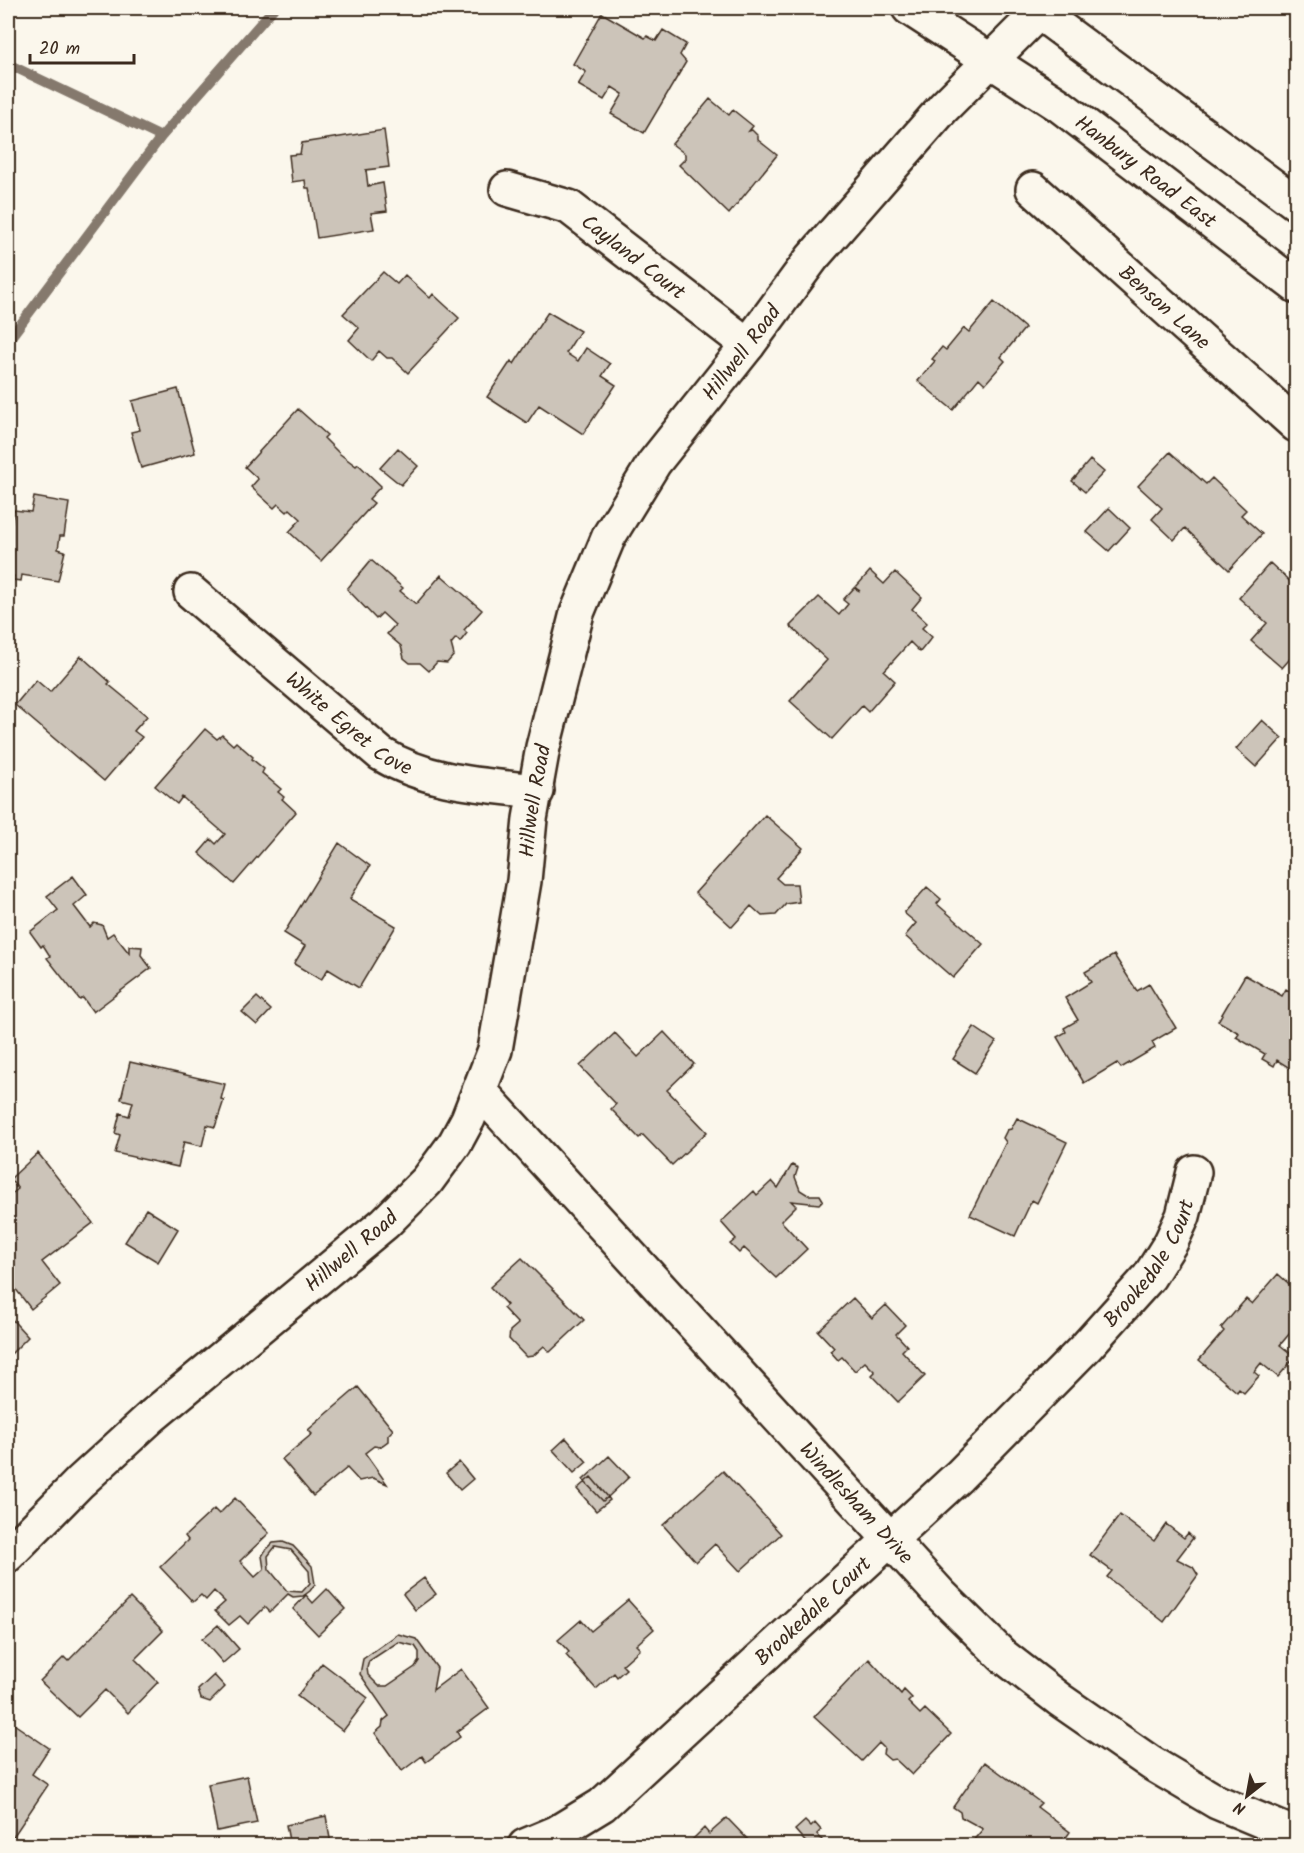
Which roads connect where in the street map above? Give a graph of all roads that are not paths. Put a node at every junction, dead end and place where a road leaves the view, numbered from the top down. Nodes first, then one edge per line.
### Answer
1 (909, 8) edge
2 (1038, 9) edge
3 (993, 60) junction
4 (507, 189) dead end
5 (1033, 189) dead end
6 (1296, 203) edge
7 (1296, 286) edge
8 (748, 345) junction
9 (1296, 425) edge
10 (191, 592) dead end
11 (537, 791) junction
12 (480, 1091) junction
13 (1194, 1172) dead end
14 (890, 1539) junction
15 (8, 1555) edge
16 (1296, 1835) edge
17 (525, 1845) edge

1 - 3 street, Hanbury Road East
2 - 3 street, Hillwell Road
2 - 6 street
3 - 7 street, Hanbury Road East
3 - 8 street, Hillwell Road
4 - 8 street, Cayland Court
5 - 9 street, Benson Lane
8 - 11 street, Hillwell Road
10 - 11 street, White Egret Cove
11 - 12 street, Hillwell Road
12 - 14 street, Windlesham Drive
12 - 15 street, Hillwell Road
13 - 14 street, Brookedale Court
14 - 16 street, Windlesham Drive
14 - 17 street, Brookedale Court

